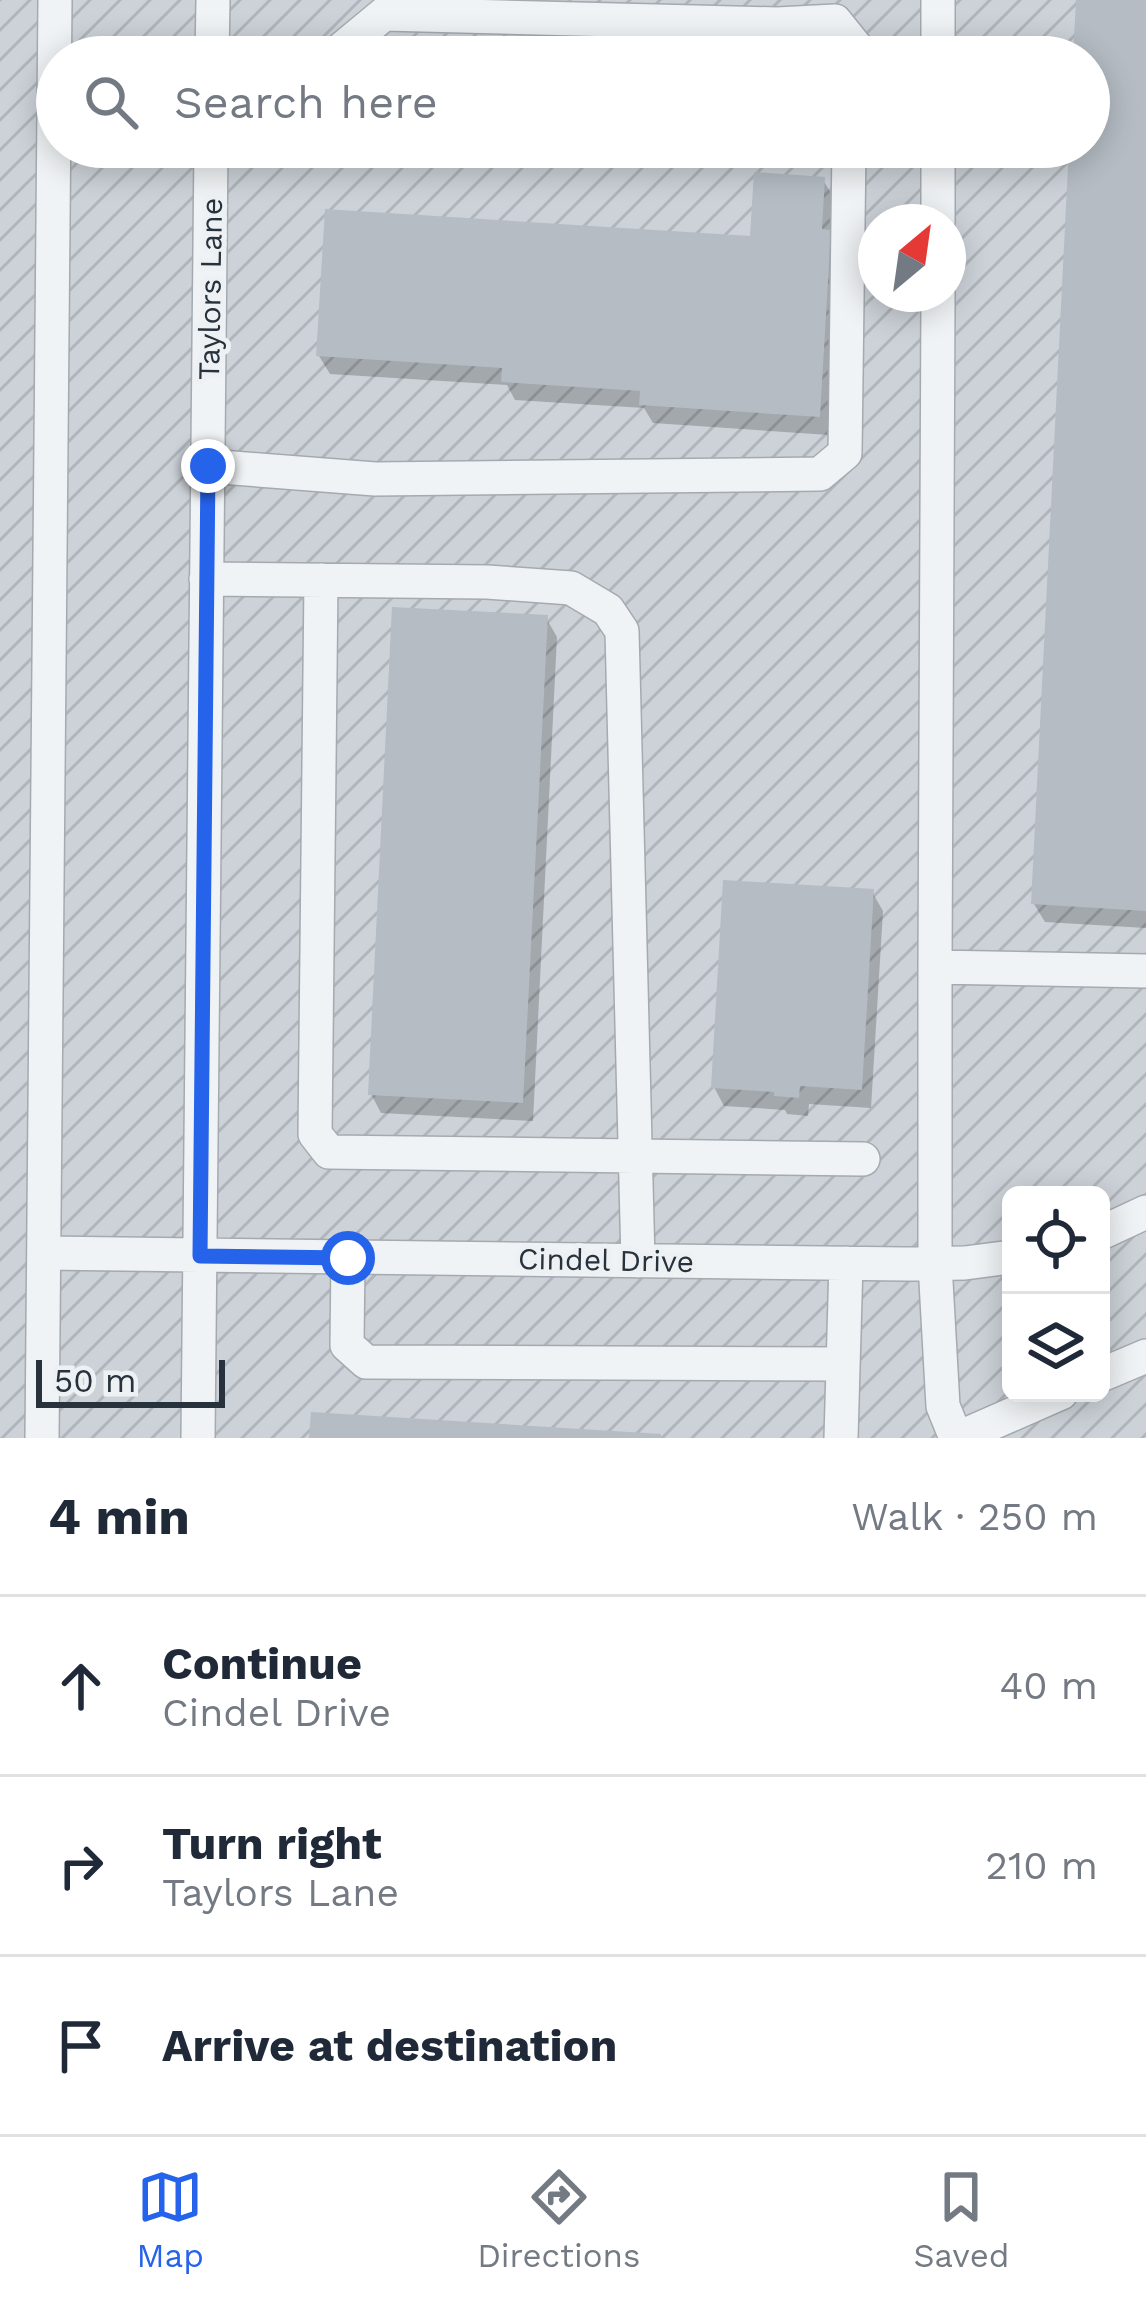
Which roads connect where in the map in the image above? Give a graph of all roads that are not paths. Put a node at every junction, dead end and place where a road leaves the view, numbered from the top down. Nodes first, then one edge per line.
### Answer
1 (55, 0) edge
2 (213, 0) edge
3 (938, 0) edge
4 (844, 11) edge
5 (55, 36) edge
6 (212, 36) edge
7 (357, 36) edge
8 (938, 36) edge
9 (54, 168) edge
10 (211, 168) edge
11 (849, 168) edge
12 (938, 168) edge
13 (938, 204) edge
14 (938, 312) edge
15 (208, 466) junction
16 (206, 579) junction
17 (321, 580) junction
18 (935, 968) junction
19 (1146, 971) edge
20 (637, 1156) junction
21 (863, 1159) dead end
22 (1146, 1212) edge
23 (1110, 1229) edge
24 (44, 1253) junction
25 (200, 1256) junction
26 (348, 1258) junction
27 (1002, 1258) edge
28 (638, 1261) junction
29 (846, 1263) junction
30 (935, 1264) junction
31 (1146, 1356) edge
32 (843, 1364) junction
33 (1110, 1372) edge
34 (1040, 1402) edge
35 (42, 1438) edge
36 (198, 1438) edge
37 (841, 1438) edge
38 (957, 1438) edge

1 - 5 street
2 - 6 street
3 - 8 street
4 - 7 street
9 - 24 street
10 - 15 street, Taylors Lane
11 - 15 street
12 - 13 street
14 - 18 street
15 - 16 street, Taylors Lane
16 - 17 street
16 - 25 street, Taylors Lane
17 - 20 street
17 - 20 street
18 - 19 street
18 - 30 street
20 - 21 street
20 - 28 street
22 - 23 street
24 - 25 street, Cindel Drive
24 - 35 street
25 - 26 street, Cindel Drive
25 - 36 street, Taylors Lane
26 - 28 street, Cindel Drive
26 - 32 street
27 - 30 street, Cindel Drive
28 - 29 street, Cindel Drive
29 - 30 street, Cindel Drive
29 - 32 street
30 - 38 street
31 - 33 street
32 - 37 street
34 - 38 street

